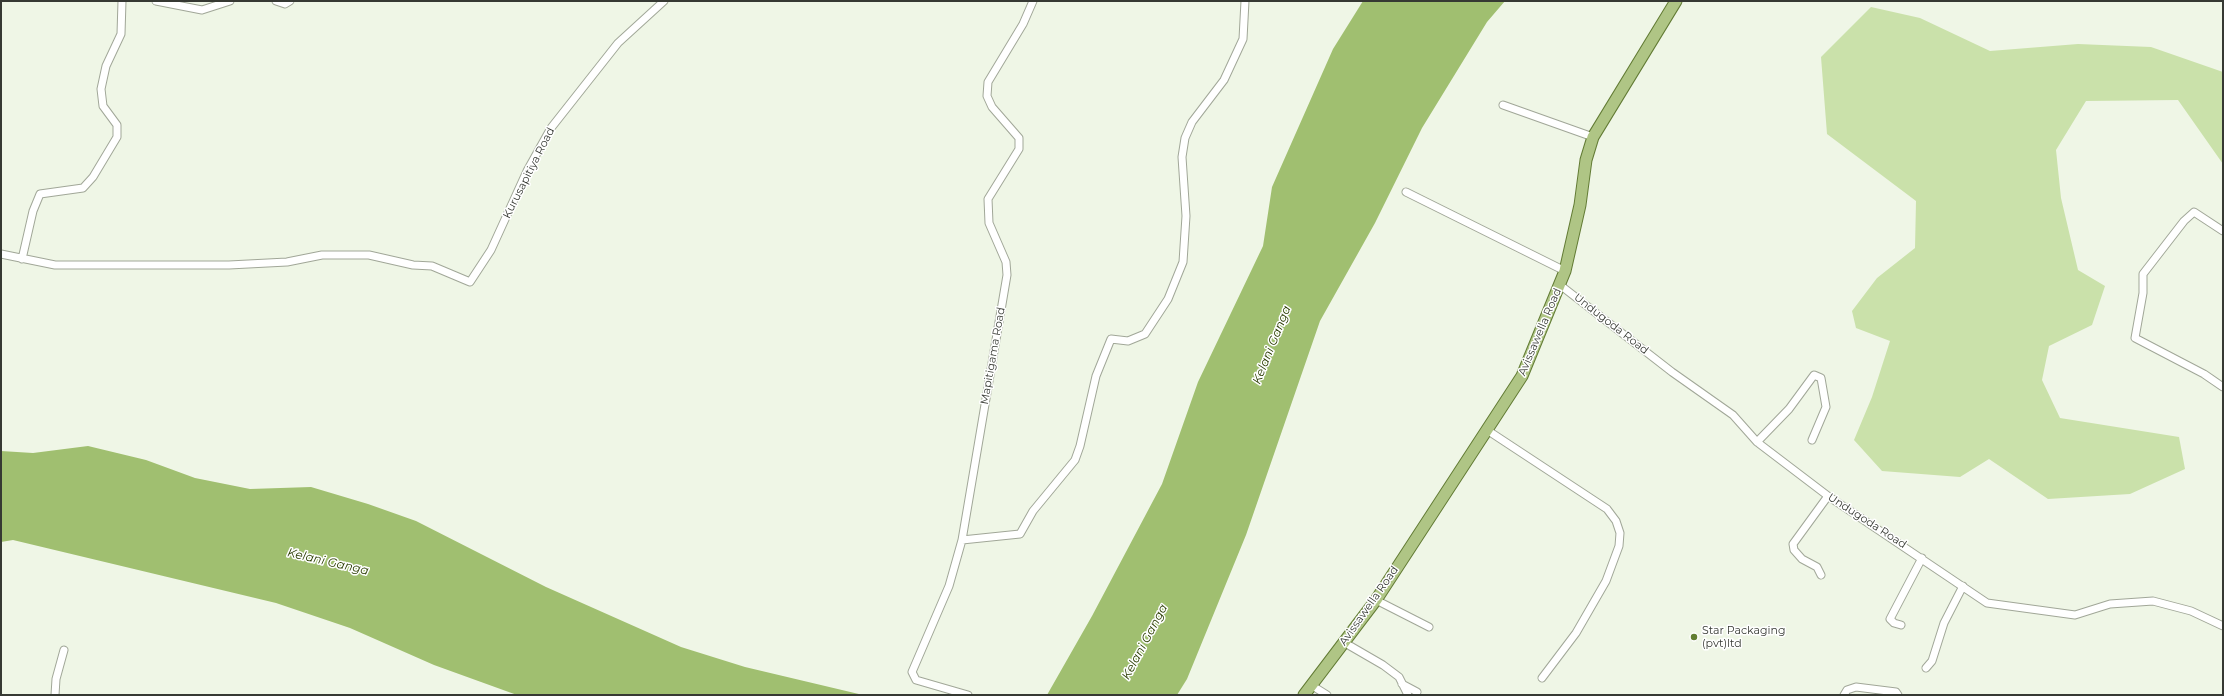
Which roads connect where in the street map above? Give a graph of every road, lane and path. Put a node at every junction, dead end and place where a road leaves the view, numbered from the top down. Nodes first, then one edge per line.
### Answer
1 (122, 1) edge
2 (156, 1) edge
3 (230, 1) edge
4 (276, 1) edge
5 (290, 1) edge
6 (664, 1) edge
7 (1033, 1) edge
8 (1246, 1) edge
9 (1676, 1) edge
10 (1503, 105) dead end
11 (1593, 137) junction
12 (1406, 192) dead end
13 (2223, 231) edge
14 (1, 254) edge
15 (22, 259) junction
16 (1565, 271) junction
17 (1560, 285) junction
18 (2223, 387) edge
19 (1487, 430) junction
20 (1812, 440) dead end
21 (1757, 442) junction
22 (1828, 496) junction
23 (962, 540) junction
24 (1922, 558) junction
25 (1821, 575) dead end
26 (1964, 586) junction
27 (1376, 600) junction
28 (1901, 625) dead end
29 (2223, 626) edge
30 (1429, 627) dead end
31 (1345, 643) junction
32 (64, 650) dead end
33 (1926, 668) dead end
34 (1542, 678) dead end
35 (1402, 684) junction
36 (1312, 686) junction
37 (1417, 692) dead end
38 (55, 695) edge
39 (968, 695) edge
40 (1304, 695) edge
41 (1327, 695) edge
42 (1408, 695) edge
43 (1844, 695) edge
44 (1898, 695) edge

1 - 15 street
2 - 3 street
4 - 5 street
6 - 15 street, Kurusapitiya Road
7 - 23 street, Mapitigama Road
8 - 23 street
9 - 11 main road, Avissawella Road
10 - 11 street
11 - 16 main road, Avissawella Road
12 - 16 street
13 - 18 street
14 - 15 street
16 - 17 main road, Avissawella Road
17 - 19 main road, Avissawella Road
17 - 21 street, Undugoda Road
19 - 27 main road, Avissawella Road
19 - 34 street
20 - 21 street
21 - 22 street, Undugoda Road
22 - 24 street, Undugoda Road
22 - 25 street
23 - 39 street, Mapitigama Road
24 - 26 street, Undugoda Road
24 - 28 street
26 - 29 street, Undugoda Road
26 - 33 street
27 - 30 street
27 - 31 main road, Avissawella Road
31 - 35 street
31 - 36 main road, Avissawella Road
32 - 38 street
35 - 37 street
35 - 42 street
36 - 40 main road, Avissawella Road
36 - 41 street
43 - 44 street

